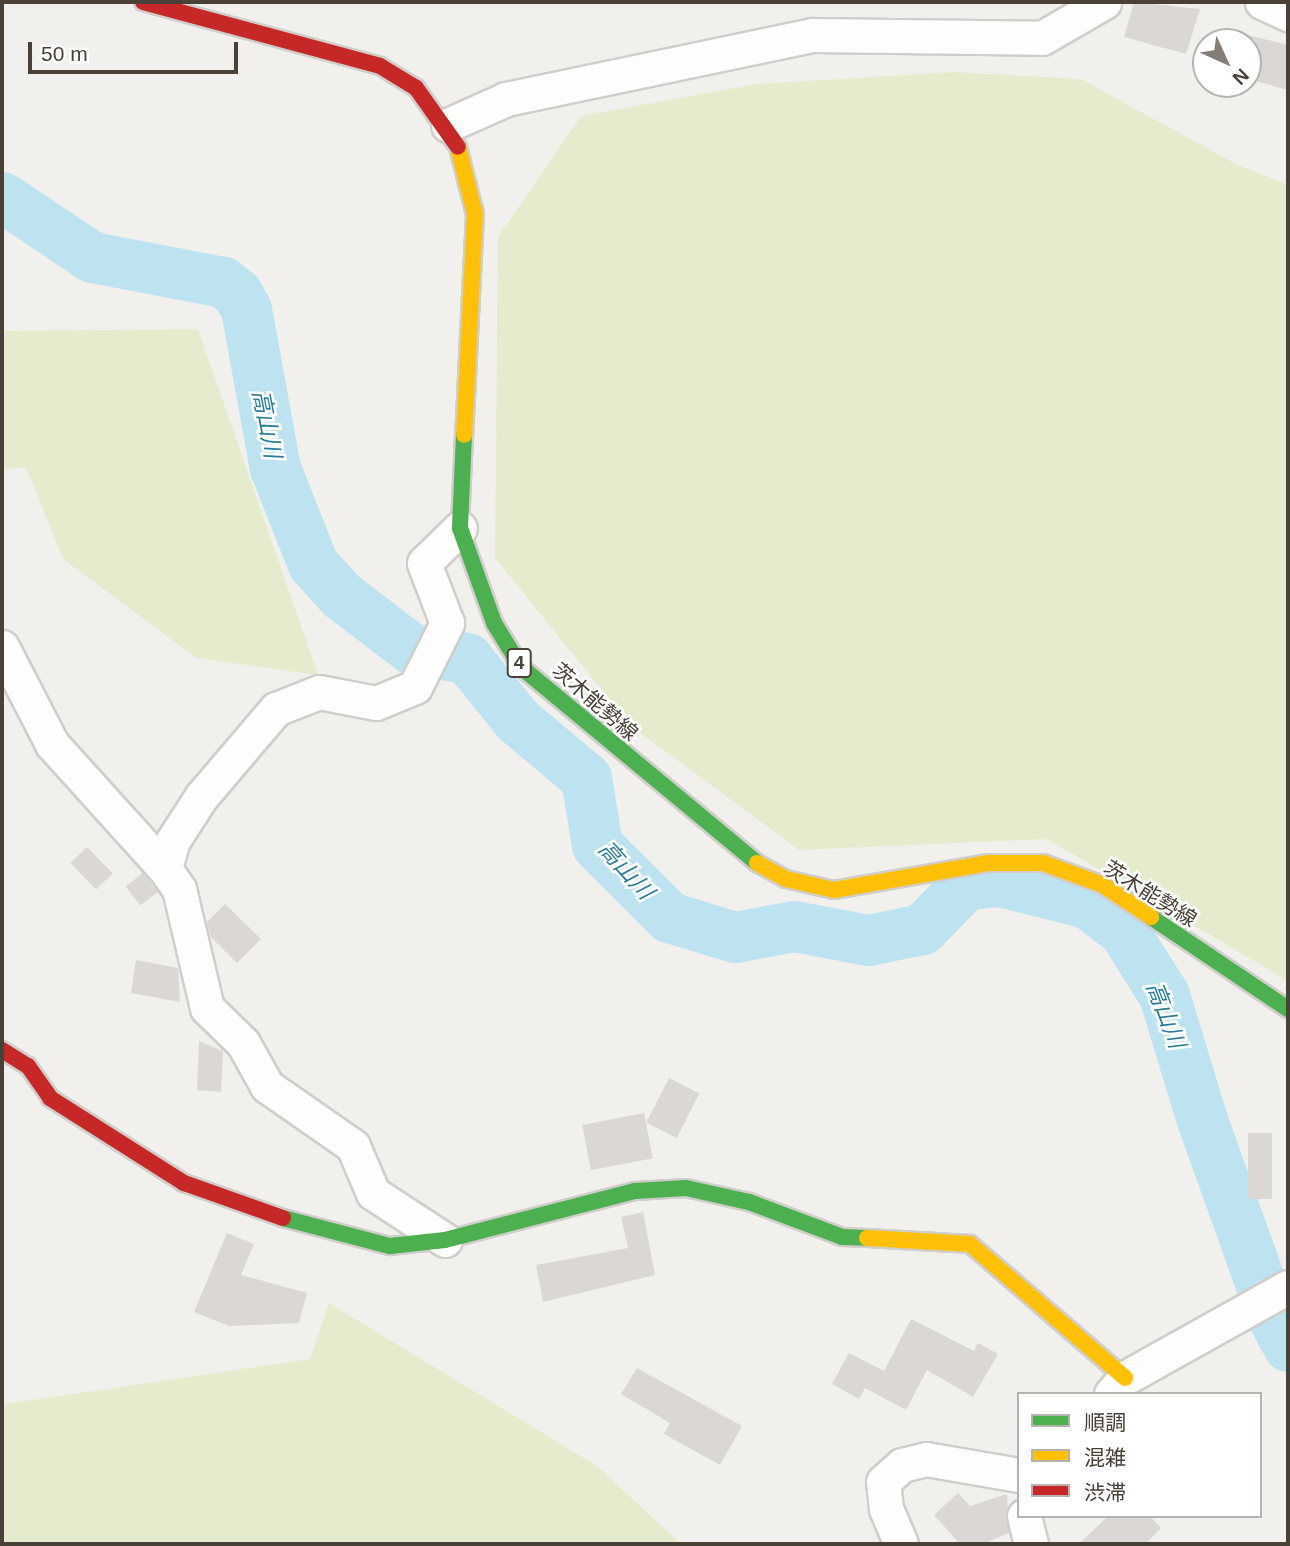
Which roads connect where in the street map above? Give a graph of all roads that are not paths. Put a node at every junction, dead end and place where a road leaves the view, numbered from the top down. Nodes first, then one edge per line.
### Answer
1 (143, 2) edge
2 (1104, 2) edge
3 (1262, 2) edge
4 (1288, 14) edge
5 (448, 125) junction
6 (460, 528) junction
7 (2, 647) edge
8 (165, 869) junction
9 (1288, 1009) edge
10 (2, 1050) edge
11 (444, 1240) junction
12 (1288, 1287) edge
13 (1118, 1386) edge
14 (1017, 1475) edge
15 (1024, 1518) edge
16 (901, 1544) edge
17 (1031, 1544) edge

1 - 5 main road, 茨木能勢線 / 4
2 - 5 street
3 - 4 street
5 - 6 main road, 茨木能勢線 / 4
6 - 8 street
6 - 9 main road, 茨木能勢線 / 4
7 - 8 street
8 - 11 street
10 - 11 main road
11 - 13 main road
12 - 13 street
14 - 16 street
15 - 17 street

